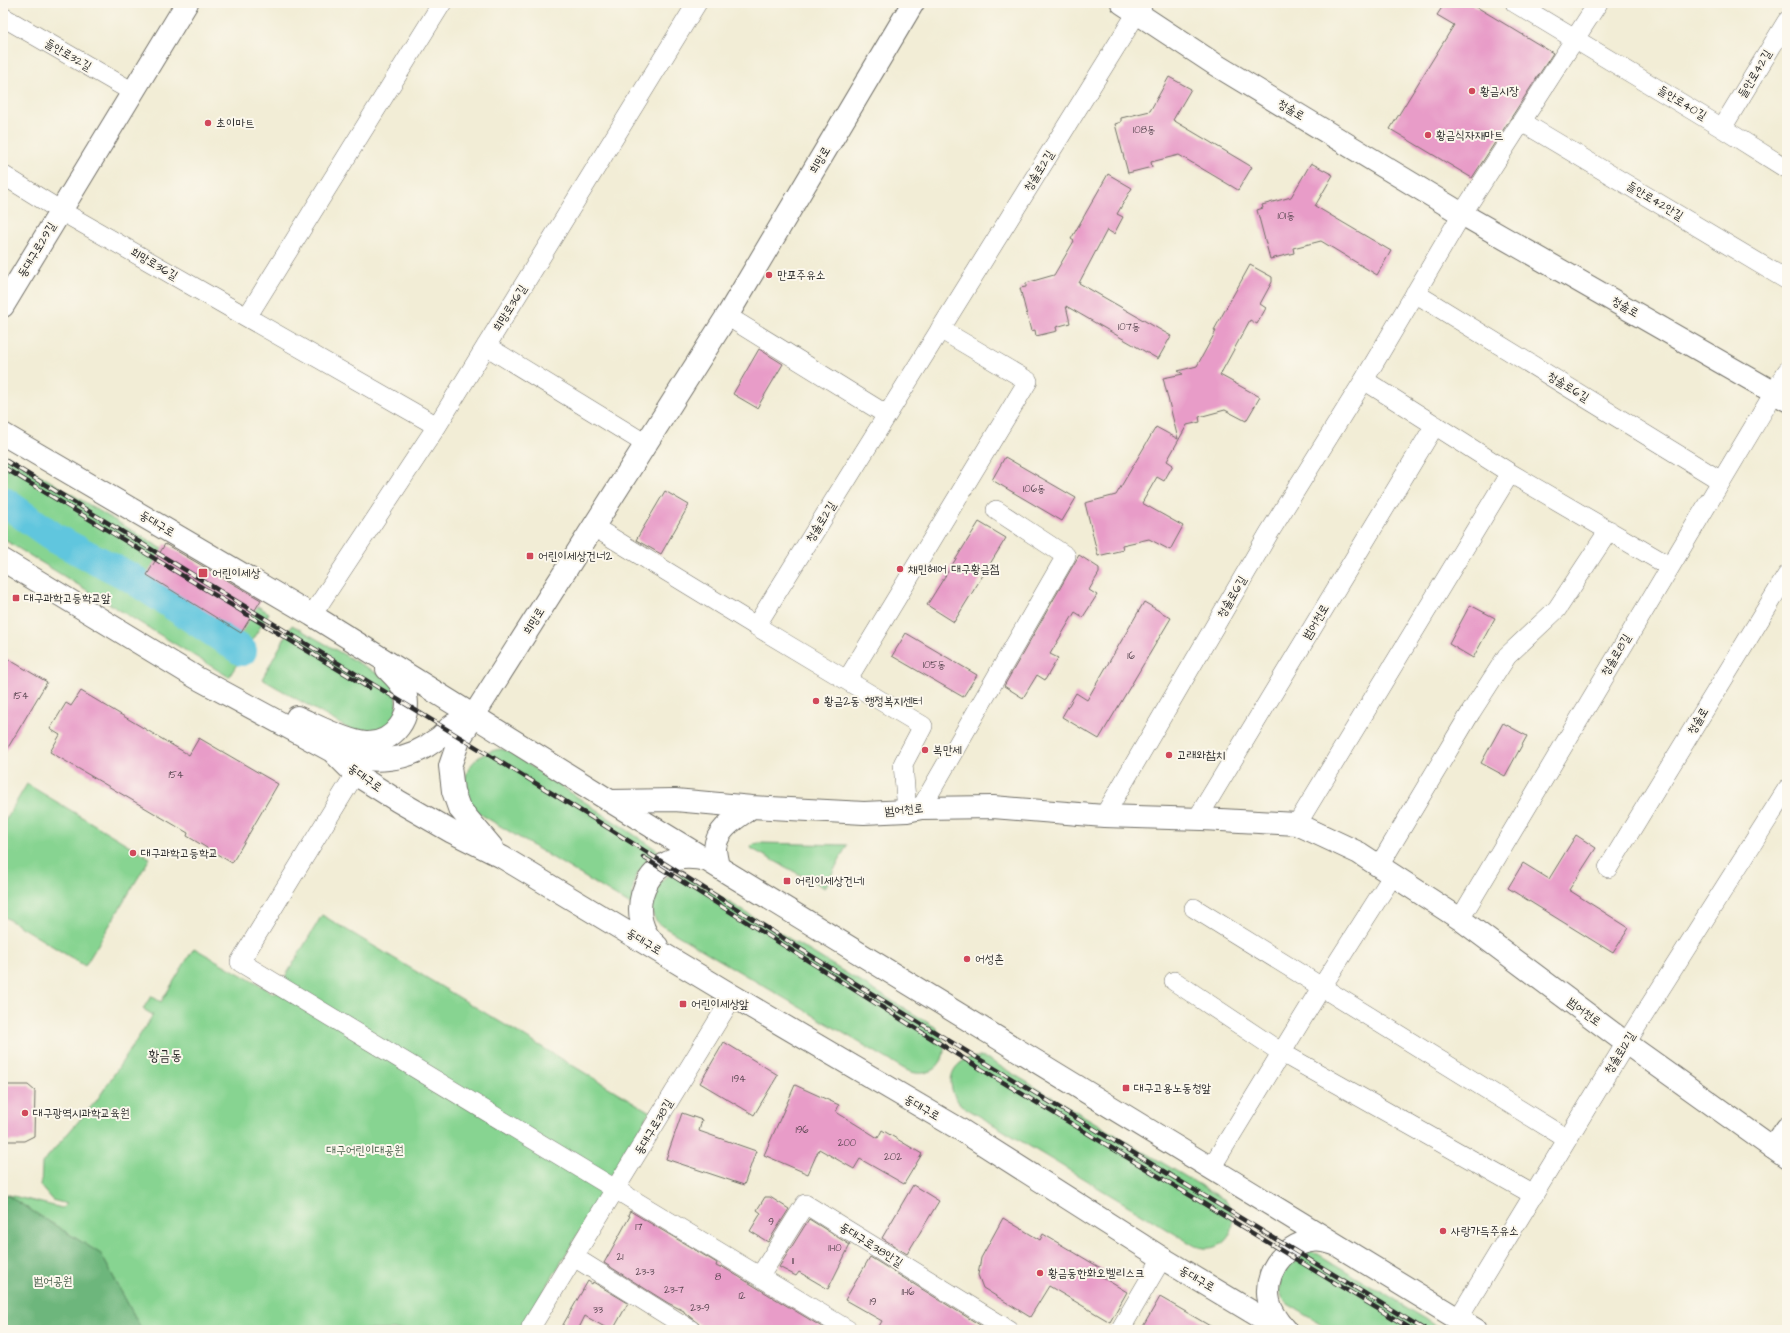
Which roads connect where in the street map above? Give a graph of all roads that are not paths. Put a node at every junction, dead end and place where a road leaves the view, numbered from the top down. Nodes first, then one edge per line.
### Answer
1 (187, 3) edge
2 (442, 3) edge
3 (697, 3) edge
4 (913, 3) edge
5 (1515, 3) edge
6 (1598, 3) edge
7 (1134, 6) edge
8 (3, 17) edge
9 (1787, 21) edge
10 (1576, 40) junction
11 (133, 92) junction
12 (1522, 122) junction
13 (1722, 128) junction
14 (1787, 169) edge
15 (3, 175) edge
16 (61, 211) junction
17 (1462, 214) junction
18 (1787, 280) edge
19 (1415, 293) junction
20 (3, 306) edge
21 (727, 316) junction
22 (247, 317) junction
23 (940, 329) junction
24 (486, 346) junction
25 (1787, 371) edge
26 (1364, 380) junction
27 (1780, 396) edge
28 (887, 416) junction
29 (1435, 425) junction
30 (437, 426) junction
31 (3, 434) edge
32 (646, 444) junction
33 (1510, 473) junction
34 (1721, 481) junction
35 (996, 510) dead end
36 (594, 527) junction
37 (1609, 530) junction
38 (3, 560) edge
39 (1669, 566) junction
40 (1787, 575) edge
41 (312, 615) junction
42 (756, 626) junction
43 (363, 648) junction
44 (846, 680) junction
45 (249, 706) junction
46 (474, 715) junction
47 (333, 753) junction
48 (355, 774) junction
49 (1787, 789) edge
50 (610, 801) junction
51 (752, 807) junction
52 (914, 809) junction
53 (1104, 816) junction
54 (1197, 819) junction
55 (1297, 824) junction
56 (502, 857) junction
57 (713, 863) junction
58 (1608, 868) dead end
59 (1386, 871) junction
60 (1194, 908) dead end
61 (1460, 919) junction
62 (675, 960) junction
63 (1174, 981) dead end
64 (1321, 988) junction
65 (733, 996) junction
66 (1626, 1043) junction
67 (1282, 1053) junction
68 (1787, 1128) edge
69 (1567, 1140) junction
70 (1780, 1153) edge
71 (1211, 1168) junction
72 (616, 1189) junction
73 (1534, 1195) junction
74 (1342, 1247) junction
75 (574, 1257) junction
76 (1162, 1258) junction
77 (760, 1276) junction
78 (1467, 1325) edge
79 (533, 1330) edge
80 (691, 1330) edge
81 (848, 1330) edge
82 (1010, 1330) edge
83 (1120, 1330) edge
84 (1282, 1330) edge
85 (1286, 1330) edge

1 - 11 main road
2 - 22 street
3 - 24 street, 희망로36길
4 - 21 main road, 희망로
5 - 10 street, 들안로40길
6 - 10 street
7 - 17 main road, 청솔로
7 - 23 street, 청솔로2길
8 - 11 street, 들안로32길
9 - 13 street, 들안로42길
10 - 12 street
10 - 13 street, 들안로40길
11 - 16 main road
12 - 17 street
12 - 18 street, 들안로42안길
13 - 14 street, 들안로40길
15 - 16 street, 동대구로29길
16 - 20 main road, 동대구로29길
16 - 22 street, 희망로36길
17 - 19 street, 청솔로6길
17 - 27 main road, 청솔로
19 - 26 street, 청솔로6길
19 - 34 street, 청솔로6길
21 - 28 street
21 - 32 main road, 희망로
22 - 30 street, 희망로36길
23 - 28 street, 청솔로2길
23 - 44 street
24 - 30 street, 희망로36길
24 - 32 street
25 - 27 street
26 - 29 street
26 - 53 street, 청솔로6길
27 - 34 street, 청솔로8길
28 - 42 street, 청솔로2길
29 - 33 street
29 - 54 street, 범어천로
30 - 41 street
31 - 41 main road, 동대구로
32 - 36 main road, 희망로
33 - 37 street
33 - 55 street
34 - 39 street, 청솔로8길
35 - 52 street
36 - 42 street
36 - 46 main road, 희망로
37 - 39 street
37 - 59 street
38 - 45 main road, 동대구로
39 - 61 street, 청솔로8길
40 - 58 street, 청솔로
41 - 43 main road, 동대구로
42 - 44 street
43 - 45 main road
43 - 46 main road, 동대구로
44 - 52 street
45 - 47 main road, 동대구로
46 - 47 main road
46 - 50 main road, 동대구로
46 - 56 main road, 희망로
47 - 48 main road, 동대구로
48 - 56 main road, 동대구로
48 - 72 street
49 - 66 street, 청솔로12길
50 - 51 main road, 범어천로
50 - 57 main road, 동대구로
51 - 52 main road, 범어천로
51 - 57 main road
52 - 53 main road, 범어천로
53 - 54 main road, 범어천로
54 - 55 main road, 범어천로
55 - 59 main road, 범어천로
56 - 62 main road, 동대구로
57 - 62 main road
57 - 71 main road, 동대구로
59 - 61 main road, 범어천로
59 - 64 street
60 - 64 street
61 - 66 main road, 범어천로
62 - 65 main road, 동대구로
63 - 67 street
64 - 67 street
64 - 69 street
65 - 72 street, 동대구로38길
65 - 76 main road, 동대구로
66 - 69 street, 청솔로12길
66 - 70 main road, 범어천로
67 - 71 street
67 - 73 street
68 - 70 main road
69 - 73 street, 청솔로12길
71 - 74 main road, 동대구로
72 - 75 street, 동대구로38길
72 - 77 street
73 - 78 street, 청솔로12길
74 - 78 main road, 동대구로
74 - 85 main road
75 - 79 street, 동대구로38길
75 - 80 street
76 - 83 street
76 - 84 main road, 동대구로
77 - 81 street
77 - 82 street, 동대구로38안길

